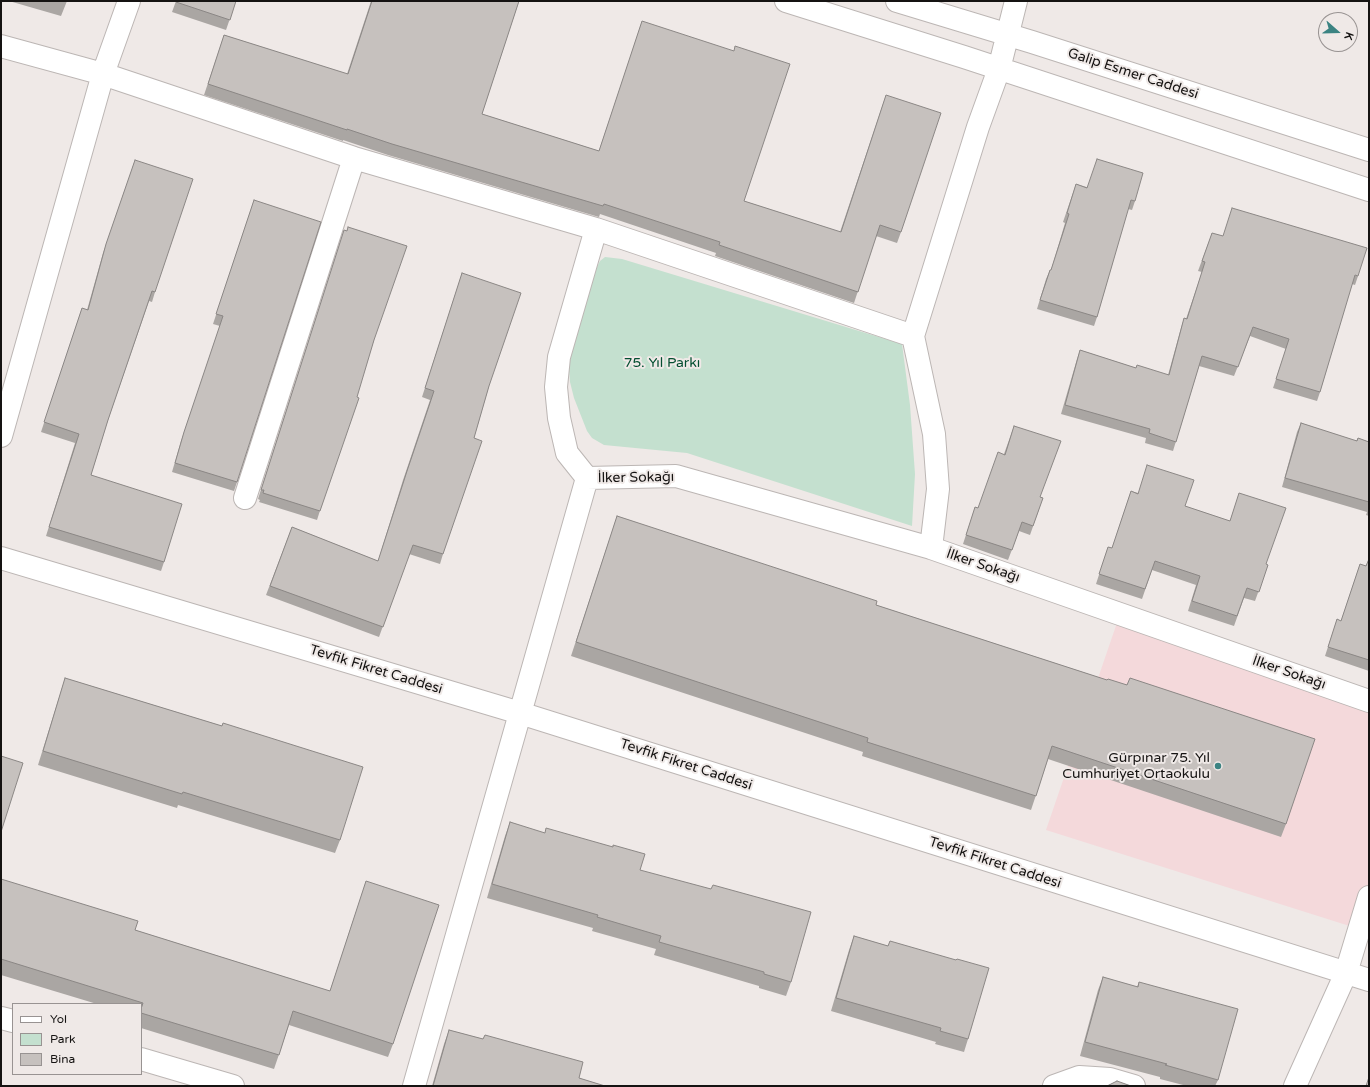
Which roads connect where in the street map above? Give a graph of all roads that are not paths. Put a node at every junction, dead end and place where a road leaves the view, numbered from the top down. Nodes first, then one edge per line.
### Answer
1 (129, 1) edge
2 (786, 1) edge
3 (897, 1) edge
4 (1016, 1) edge
5 (1008, 35) junction
6 (1, 46) edge
7 (1000, 69) junction
8 (103, 74) junction
9 (1369, 150) edge
10 (354, 158) junction
11 (1369, 190) edge
12 (596, 229) junction
13 (913, 336) junction
14 (1, 436) edge
15 (587, 478) junction
16 (245, 498) dead end
17 (931, 548) junction
18 (1, 558) edge
19 (1369, 701) edge
20 (520, 713) junction
21 (1369, 897) edge
22 (1346, 973) junction
23 (1369, 980) edge
24 (1, 1018) edge
25 (12, 1021) edge
26 (142, 1059) edge
27 (233, 1086) edge
28 (414, 1086) edge
29 (1054, 1086) edge
30 (1134, 1086) edge
31 (1295, 1086) edge

1 - 8 street
2 - 7 street
3 - 5 street, Galip Esmer Caddesi
4 - 5 street
5 - 7 street
5 - 9 street, Galip Esmer Caddesi
6 - 8 street
7 - 11 street
7 - 13 street
8 - 10 street
8 - 14 street
10 - 12 street
10 - 16 street
12 - 13 street
12 - 15 street
13 - 17 street
15 - 17 street, İlker Sokağı
15 - 20 street
17 - 19 street, İlker Sokağı
18 - 20 street, Tevfik Fikret Caddesi
20 - 22 street, Tevfik Fikret Caddesi
20 - 28 street
21 - 22 street
22 - 23 street, Tevfik Fikret Caddesi
22 - 31 street
24 - 25 street
26 - 27 street
29 - 30 street

